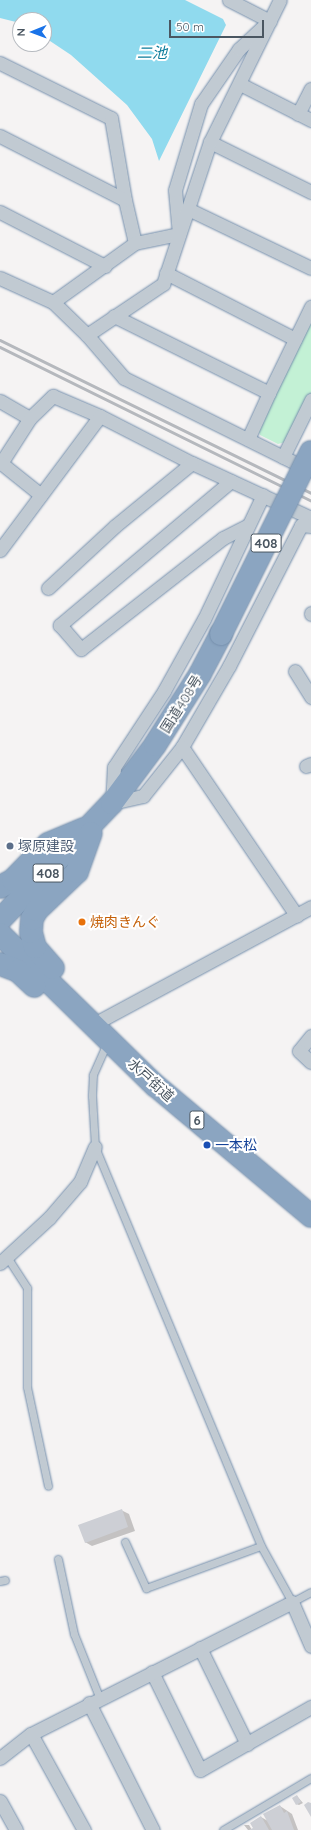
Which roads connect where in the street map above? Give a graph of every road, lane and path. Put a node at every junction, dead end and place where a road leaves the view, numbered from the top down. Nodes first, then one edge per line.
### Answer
1 (229, 0) edge
2 (280, 0) edge
3 (270, 21) junction
4 (0, 63) edge
5 (240, 84) junction
6 (311, 89) edge
7 (298, 114) junction
8 (311, 120) edge
9 (0, 136) edge
10 (210, 142) junction
11 (311, 192) edge
12 (125, 200) junction
13 (188, 209) junction
14 (0, 212) edge
15 (179, 234) junction
16 (135, 243) junction
17 (105, 266) junction
18 (311, 268) edge
19 (166, 273) junction
20 (0, 278) edge
21 (53, 302) junction
22 (311, 307) edge
23 (114, 316) junction
24 (87, 335) junction
25 (294, 339) junction
26 (269, 393) junction
27 (311, 400) edge
28 (0, 401) edge
29 (100, 416) junction
30 (30, 418) junction
31 (248, 439) junction
32 (311, 452) edge
33 (283, 457) junction
34 (192, 463) junction
35 (311, 471) edge
36 (231, 481) junction
37 (41, 495) junction
38 (263, 495) junction
39 (311, 518) edge
40 (247, 526) junction
41 (311, 526) edge
42 (0, 550) edge
43 (48, 588) dead end
44 (295, 671) dead end
45 (311, 697) edge
46 (182, 747) junction
47 (112, 803) junction
48 (95, 824) junction
49 (0, 887) edge
50 (311, 907) edge
51 (297, 916) junction
52 (0, 920) edge
53 (0, 934) edge
54 (0, 964) edge
55 (75, 1009) junction
56 (92, 1025) junction
57 (311, 1036) edge
58 (108, 1041) junction
59 (311, 1062) edge
60 (96, 1147) junction
61 (311, 1216) edge
62 (4, 1260) edge
63 (48, 1486) dead end
64 (125, 1542) dead end
65 (261, 1546) junction
66 (58, 1559) dead end
67 (311, 1592) edge
68 (292, 1602) junction
69 (311, 1646) edge
70 (200, 1648) junction
71 (152, 1672) junction
72 (94, 1701) junction
73 (311, 1707) edge
74 (31, 1734) junction
75 (247, 1744) junction
76 (0, 1758) edge
77 (311, 1778) edge
78 (0, 1801) edge
79 (16, 1830) edge
80 (84, 1830) edge
81 (153, 1830) edge
82 (223, 1830) edge

1 - 3 street
2 - 3 street
3 - 5 street
3 - 15 street
4 - 12 street
5 - 7 street
5 - 10 street
6 - 7 street
7 - 8 street
9 - 12 street
10 - 11 street
10 - 13 street
12 - 16 street
13 - 15 street
13 - 18 street
14 - 17 street
15 - 16 street
15 - 19 street
16 - 17 street
17 - 21 street
19 - 23 street
19 - 25 street
20 - 21 street
21 - 24 street
22 - 25 street
23 - 24 street
23 - 26 street
24 - 31 street
25 - 26 street
26 - 31 street
27 - 33 street
28 - 30 street
29 - 30 street
29 - 34 street
29 - 37 street
30 - 37 street
31 - 33 street
32 - 47 highway, 国道408号 / 408, bridge
33 - 35 street
34 - 36 street
34 - 43 street
36 - 38 street
36 - 40 street
37 - 42 street
38 - 39 street
38 - 40 street
40 - 47 street
41 - 46 street
44 - 45 street
46 - 47 street
46 - 51 street
47 - 48 highway, 国道408号 / 408
48 - 49 highway
48 - 52 highway, 国道408号 / 408
48 - 55 highway
50 - 51 street
51 - 56 street
53 - 55 highway, 水戸街道 / 6
54 - 55 highway
55 - 56 highway, 水戸街道 / 6
56 - 58 highway, 水戸街道 / 6
57 - 59 street
58 - 60 lane
58 - 61 highway, 水戸街道 / 6
60 - 62 street
60 - 65 lane
62 - 63 lane
64 - 65 lane
65 - 68 lane
66 - 72 lane
67 - 68 lane
68 - 69 street
68 - 70 street
70 - 71 street
70 - 75 street
71 - 72 street
71 - 75 street
72 - 74 street
72 - 81 street
73 - 75 street
74 - 76 street
74 - 80 street
77 - 82 lane
78 - 79 street

